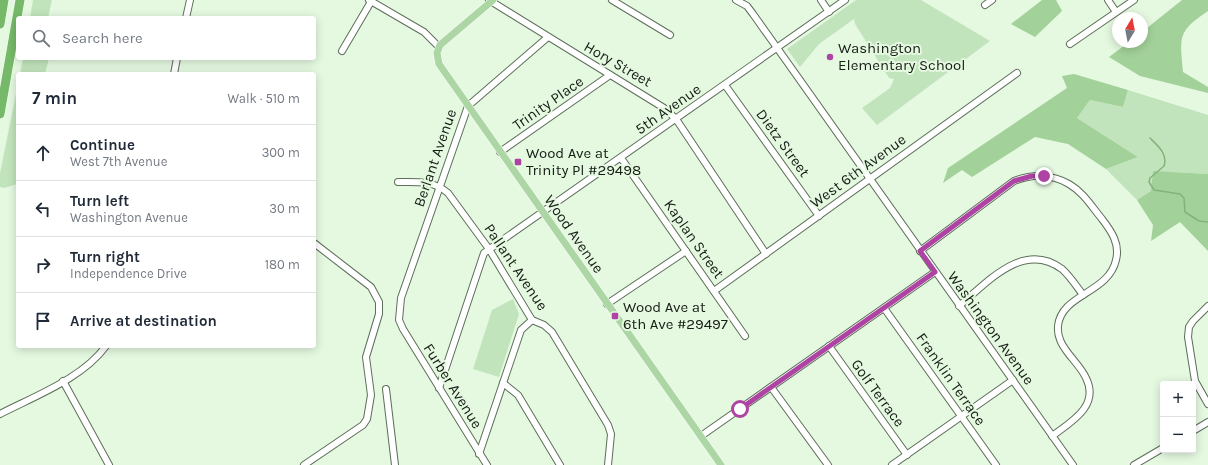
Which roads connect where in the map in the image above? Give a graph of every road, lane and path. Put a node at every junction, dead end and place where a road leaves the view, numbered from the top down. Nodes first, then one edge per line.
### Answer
1 (4, 0) edge
2 (20, 0) edge
3 (190, 0) edge
4 (491, 0) edge
5 (612, 0) edge
6 (736, 0) edge
7 (821, 0) edge
8 (845, 0) edge
9 (992, 0) edge
10 (1108, 0) edge
11 (1134, 0) edge
12 (371, 1) edge
13 (985, 5) dead end
14 (830, 12) junction
15 (1116, 12) joint
16 (1112, 15) edge
17 (17, 16) edge
18 (186, 16) edge
19 (16, 23) edge
20 (0, 24) edge
21 (670, 35) dead end
22 (548, 37) junction
23 (1070, 44) dead end
24 (439, 47) junction
25 (777, 48) junction
26 (342, 51) dead end
27 (177, 60) edge
28 (174, 72) edge
29 (1017, 73) dead end
30 (610, 75) junction
31 (725, 85) junction
32 (468, 105) junction
33 (0, 114) edge
34 (676, 119) junction
35 (500, 152) junction
36 (621, 158) junction
37 (870, 178) junction
38 (398, 182) dead end
39 (439, 186) junction
40 (543, 212) junction
41 (819, 216) junction
42 (316, 245) edge
43 (489, 249) junction
44 (686, 251) junction
45 (920, 251) junction
46 (766, 254) junction
47 (935, 272) junction
48 (714, 291) junction
49 (1083, 295) junction
50 (608, 304) junction
51 (959, 306) junction
52 (1208, 306) edge
53 (884, 308) junction
54 (399, 320) joint
55 (532, 320) junction
56 (745, 336) dead end
57 (829, 346) junction
58 (104, 348) edge
59 (1012, 380) junction
60 (63, 381) junction
61 (503, 383) junction
62 (771, 387) junction
63 (439, 388) junction
64 (386, 389) dead end
65 (1208, 404) edge
66 (0, 414) edge
67 (962, 416) junction
68 (1208, 422) edge
69 (1196, 429) edge
70 (701, 436) junction
71 (1052, 436) junction
72 (1160, 450) edge
73 (479, 454) junction
74 (907, 455) junction
75 (109, 465) edge
76 (304, 465) edge
77 (395, 465) edge
78 (486, 465) edge
79 (560, 465) edge
80 (608, 465) edge
81 (721, 465) edge
82 (828, 465) edge
83 (892, 465) edge
84 (996, 465) edge
85 (1073, 465) edge
86 (1134, 465) edge

1 - 20 highway
2 - 17 highway
3 - 18 street
4 - 22 street, Hory Street
4 - 24 main road
5 - 21 street
6 - 25 street, Washington Avenue
7 - 14 street
8 - 14 street, 5th Avenue
9 - 13 street
10 - 15 street
11 - 15 street
12 - 24 street
12 - 26 street
14 - 25 street, 5th Avenue
16 - 23 street
19 - 33 highway
22 - 30 street, Hory Street
22 - 32 street, Berlant Avenue
24 - 32 main road, Wood Avenue
25 - 31 street, 5th Avenue
25 - 37 street, Washington Avenue
27 - 28 street
29 - 37 street, West 6th Avenue
30 - 34 street, Hory Street
30 - 35 street, Trinity Place
31 - 34 street, 5th Avenue
31 - 41 street, Dietz Street
32 - 35 main road, Wood Avenue
32 - 39 street, Berlant Avenue
34 - 36 street, 5th Avenue
34 - 46 street, Hory Street
35 - 40 main road, Wood Avenue
36 - 40 street, 5th Avenue
36 - 44 street, Kaplan Street
37 - 41 street, West 6th Avenue
37 - 45 street, Washington Avenue
38 - 39 street
39 - 43 street, Pallant Avenue
39 - 54 street, Berlant Avenue
40 - 43 street, 5th Avenue
40 - 50 main road, Wood Avenue
41 - 46 street, West 6th Avenue
42 - 76 street
43 - 55 street, Pallant Avenue
43 - 63 street, 5th Avenue
44 - 48 street, Kaplan Street
44 - 50 street
45 - 47 street, Washington Avenue
45 - 49 street
46 - 48 street, West 6th Avenue
47 - 51 street, Washington Avenue
47 - 53 street
48 - 56 street, Kaplan Street
49 - 51 street
49 - 71 street
50 - 70 main road, Wood Avenue
51 - 59 street, Washington Avenue
52 - 65 street
53 - 57 street
53 - 67 street, Franklin Terrace
54 - 63 street, Furber Avenue
55 - 61 street
55 - 80 street, Pallant Avenue
57 - 62 street
57 - 74 street, Golf Terrace
58 - 60 street
59 - 67 street
59 - 71 street, Washington Avenue
60 - 66 street
60 - 75 street
61 - 73 street
61 - 79 street
62 - 70 street
62 - 82 street
63 - 73 street, Furber Avenue
64 - 77 street
67 - 74 street
67 - 84 street, Franklin Terrace
68 - 69 street
70 - 81 main road, Wood Avenue
71 - 85 street, Washington Avenue
72 - 86 street
73 - 78 street, Furber Avenue
74 - 83 street

